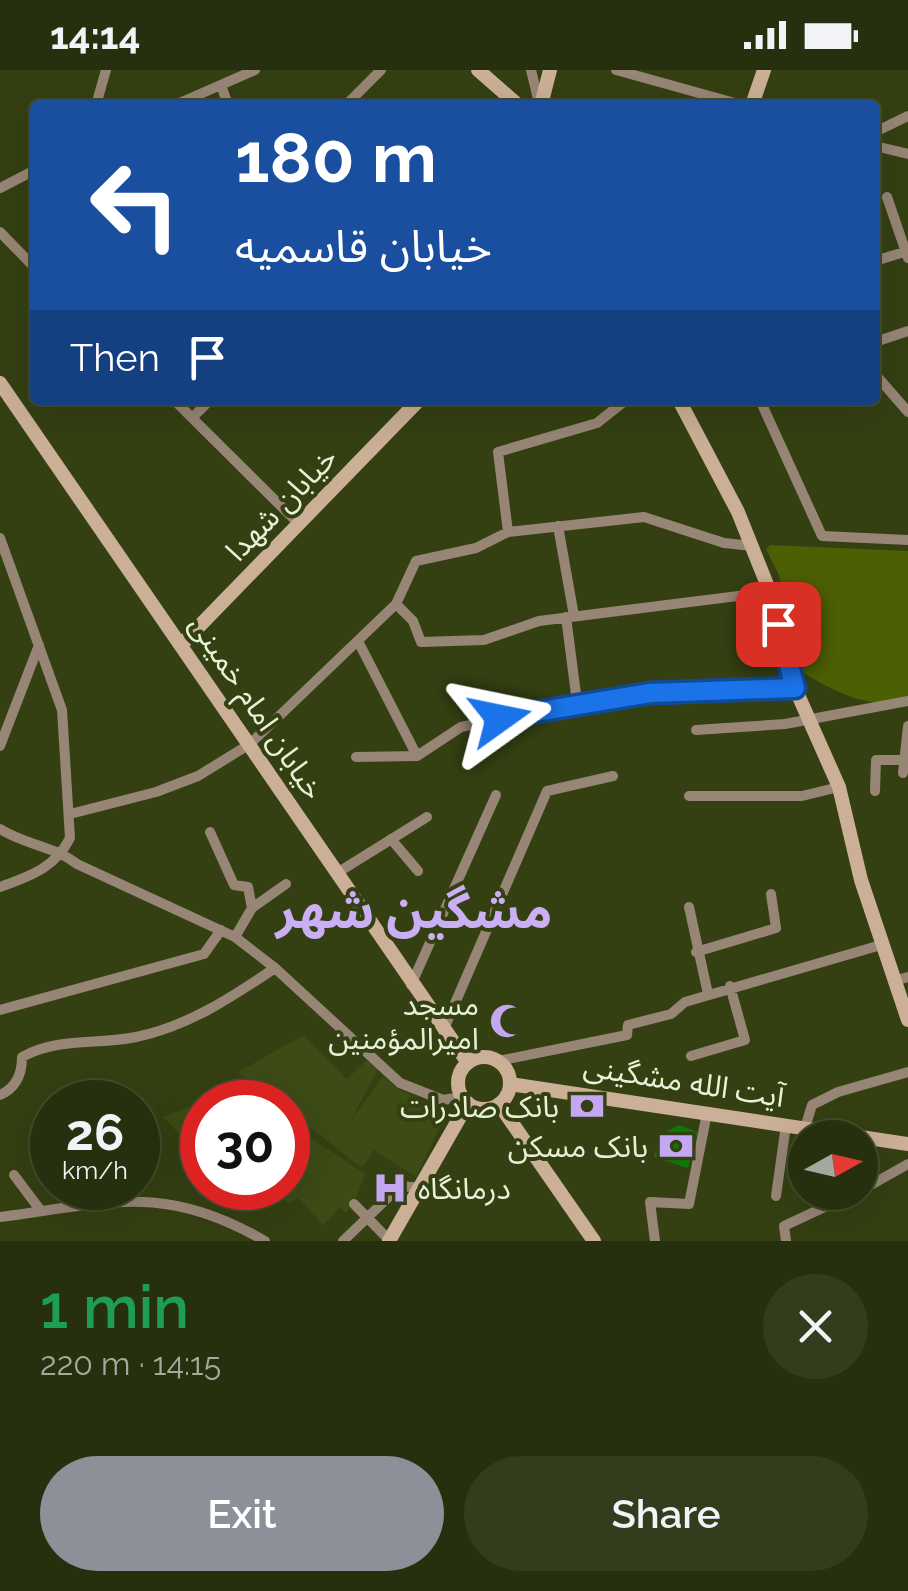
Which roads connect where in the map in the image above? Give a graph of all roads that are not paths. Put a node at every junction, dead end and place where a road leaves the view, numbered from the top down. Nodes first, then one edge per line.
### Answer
1 (106, 70) edge
2 (254, 70) edge
3 (381, 70) edge
4 (478, 70) edge
5 (531, 70) edge
6 (550, 70) edge
7 (616, 70) edge
8 (764, 70) edge
9 (221, 85) junction
10 (97, 100) edge
11 (187, 100) edge
12 (226, 100) edge
13 (351, 100) edge
14 (512, 100) edge
15 (539, 100) edge
16 (541, 100) edge
17 (724, 100) edge
18 (754, 100) edge
19 (908, 116) edge
20 (880, 130) edge
21 (880, 147) edge
22 (908, 154) edge
23 (30, 173) edge
24 (0, 188) edge
25 (887, 197) dead end
26 (0, 232) edge
27 (906, 255) edge
28 (880, 261) edge
29 (30, 263) edge
30 (908, 331) edge
31 (880, 340) edge
32 (880, 380) edge
33 (0, 383) edge
34 (179, 405) edge
35 (205, 405) edge
36 (414, 405) edge
37 (620, 405) edge
38 (682, 405) edge
39 (762, 405) edge
40 (908, 412) edge
41 (192, 417) junction
42 (300, 524) junction
43 (558, 526) junction
44 (508, 532) junction
45 (0, 538) edge
46 (908, 540) edge
47 (752, 546) junction
48 (770, 592) junction
49 (396, 604) junction
50 (570, 616) junction
51 (359, 644) junction
52 (39, 645) junction
53 (181, 645) junction
54 (795, 688) junction
55 (908, 701) edge
56 (577, 702) junction
57 (808, 716) junction
58 (908, 726) edge
59 (696, 730) dead end
60 (250, 744) junction
61 (0, 746) edge
62 (418, 756) junction
63 (356, 757) dead end
64 (904, 760) junction
65 (903, 773) dead end
66 (613, 776) dead end
67 (839, 787) junction
68 (875, 791) dead end
69 (496, 796) dead end
70 (689, 796) dead end
71 (70, 814) junction
72 (427, 817) dead end
73 (0, 829) edge
74 (210, 832) dead end
75 (391, 839) junction
76 (17, 840) junction
77 (0, 841) edge
78 (62, 853) junction
79 (418, 871) dead end
80 (336, 873) junction
81 (286, 884) dead end
82 (0, 887) edge
83 (771, 894) dead end
84 (689, 907) dead end
85 (252, 908) junction
86 (222, 930) junction
87 (235, 937) junction
88 (880, 945) junction
89 (696, 952) junction
90 (276, 968) junction
91 (900, 979) edge
92 (412, 986) junction
93 (730, 986) junction
94 (708, 994) junction
95 (0, 1010) edge
96 (908, 1020) edge
97 (443, 1031) junction
98 (691, 1056) dead end
99 (498, 1061) junction
100 (468, 1063) junction
101 (908, 1072) edge
102 (510, 1084) junction
103 (0, 1095) edge
104 (465, 1100) junction
105 (500, 1104) junction
106 (708, 1113) junction
107 (808, 1120) edge
108 (786, 1126) joint
109 (878, 1139) edge
110 (908, 1144) edge
111 (908, 1164) edge
112 (14, 1174) dead end
113 (878, 1181) edge
114 (423, 1188) junction
115 (776, 1196) dead end
116 (354, 1204) dead end
117 (819, 1210) edge
118 (41, 1211) junction
119 (0, 1216) edge
120 (366, 1216) junction
121 (389, 1240) edge
122 (265, 1241) edge
123 (343, 1241) edge
124 (594, 1241) edge
125 (655, 1241) edge
126 (786, 1241) edge

1 - 10 street
2 - 9 street
3 - 13 street
4 - 14 main road
5 - 15 street
6 - 16 main road
7 - 17 street
8 - 18 main road
9 - 11 street
9 - 12 street
19 - 20 street
21 - 22 street
23 - 24 street
25 - 27 street
26 - 29 street
27 - 28 street
30 - 31 street
32 - 40 street
33 - 53 main road, خیابان امام خمینی
34 - 41 street
35 - 41 street
36 - 42 main road, خیابان شهدا
37 - 44 street
38 - 47 main road
39 - 46 street
41 - 42 street
42 - 53 main road, خیابان شهدا
43 - 44 street
43 - 47 street
43 - 50 street
44 - 49 street
45 - 52 street
47 - 48 main road
48 - 50 street
48 - 54 main road
49 - 50 street
49 - 51 street
50 - 56 street
51 - 60 street
51 - 62 street
52 - 61 street
52 - 71 street
53 - 60 main road, خیابان امام خمینی
54 - 56 street
54 - 57 main road
55 - 57 street
56 - 62 street
57 - 59 street
57 - 67 main road
58 - 64 street
60 - 71 street
60 - 80 main road, خیابان امام خمینی
62 - 63 street
64 - 65 street
64 - 68 street
66 - 97 street
67 - 70 street
67 - 88 main road
69 - 92 street
71 - 78 street
72 - 75 street
73 - 76 street
74 - 85 street
75 - 79 street
75 - 80 street
76 - 77 street
76 - 78 street
78 - 82 street
78 - 86 street
80 - 92 main road, خیابان امام خمینی
81 - 85 street
83 - 89 street
84 - 89 street
85 - 87 street
86 - 87 street
86 - 95 street
87 - 90 street
88 - 91 main road
88 - 93 street
89 - 94 street
90 - 103 street
90 - 104 street
91 - 96 main road
92 - 97 main road, خیابان امام خمینی
93 - 94 street
93 - 98 street
94 - 99 street
97 - 100 main road, خیابان امام خمینی
99 - 100 main road
99 - 102 main road
100 - 104 main road
101 - 107 street
102 - 105 main road
102 - 106 main road, آیت الله مشگینی
104 - 105 main road
104 - 114 main road
105 - 124 main road
106 - 108 main road, آیت الله مشگینی
106 - 125 street
108 - 115 street
109 - 110 main road, آیت الله مشگینی
111 - 113 street
112 - 118 street
114 - 120 street
114 - 121 main road
116 - 120 street
117 - 126 street
118 - 119 street
118 - 122 street
120 - 121 street
120 - 123 street

